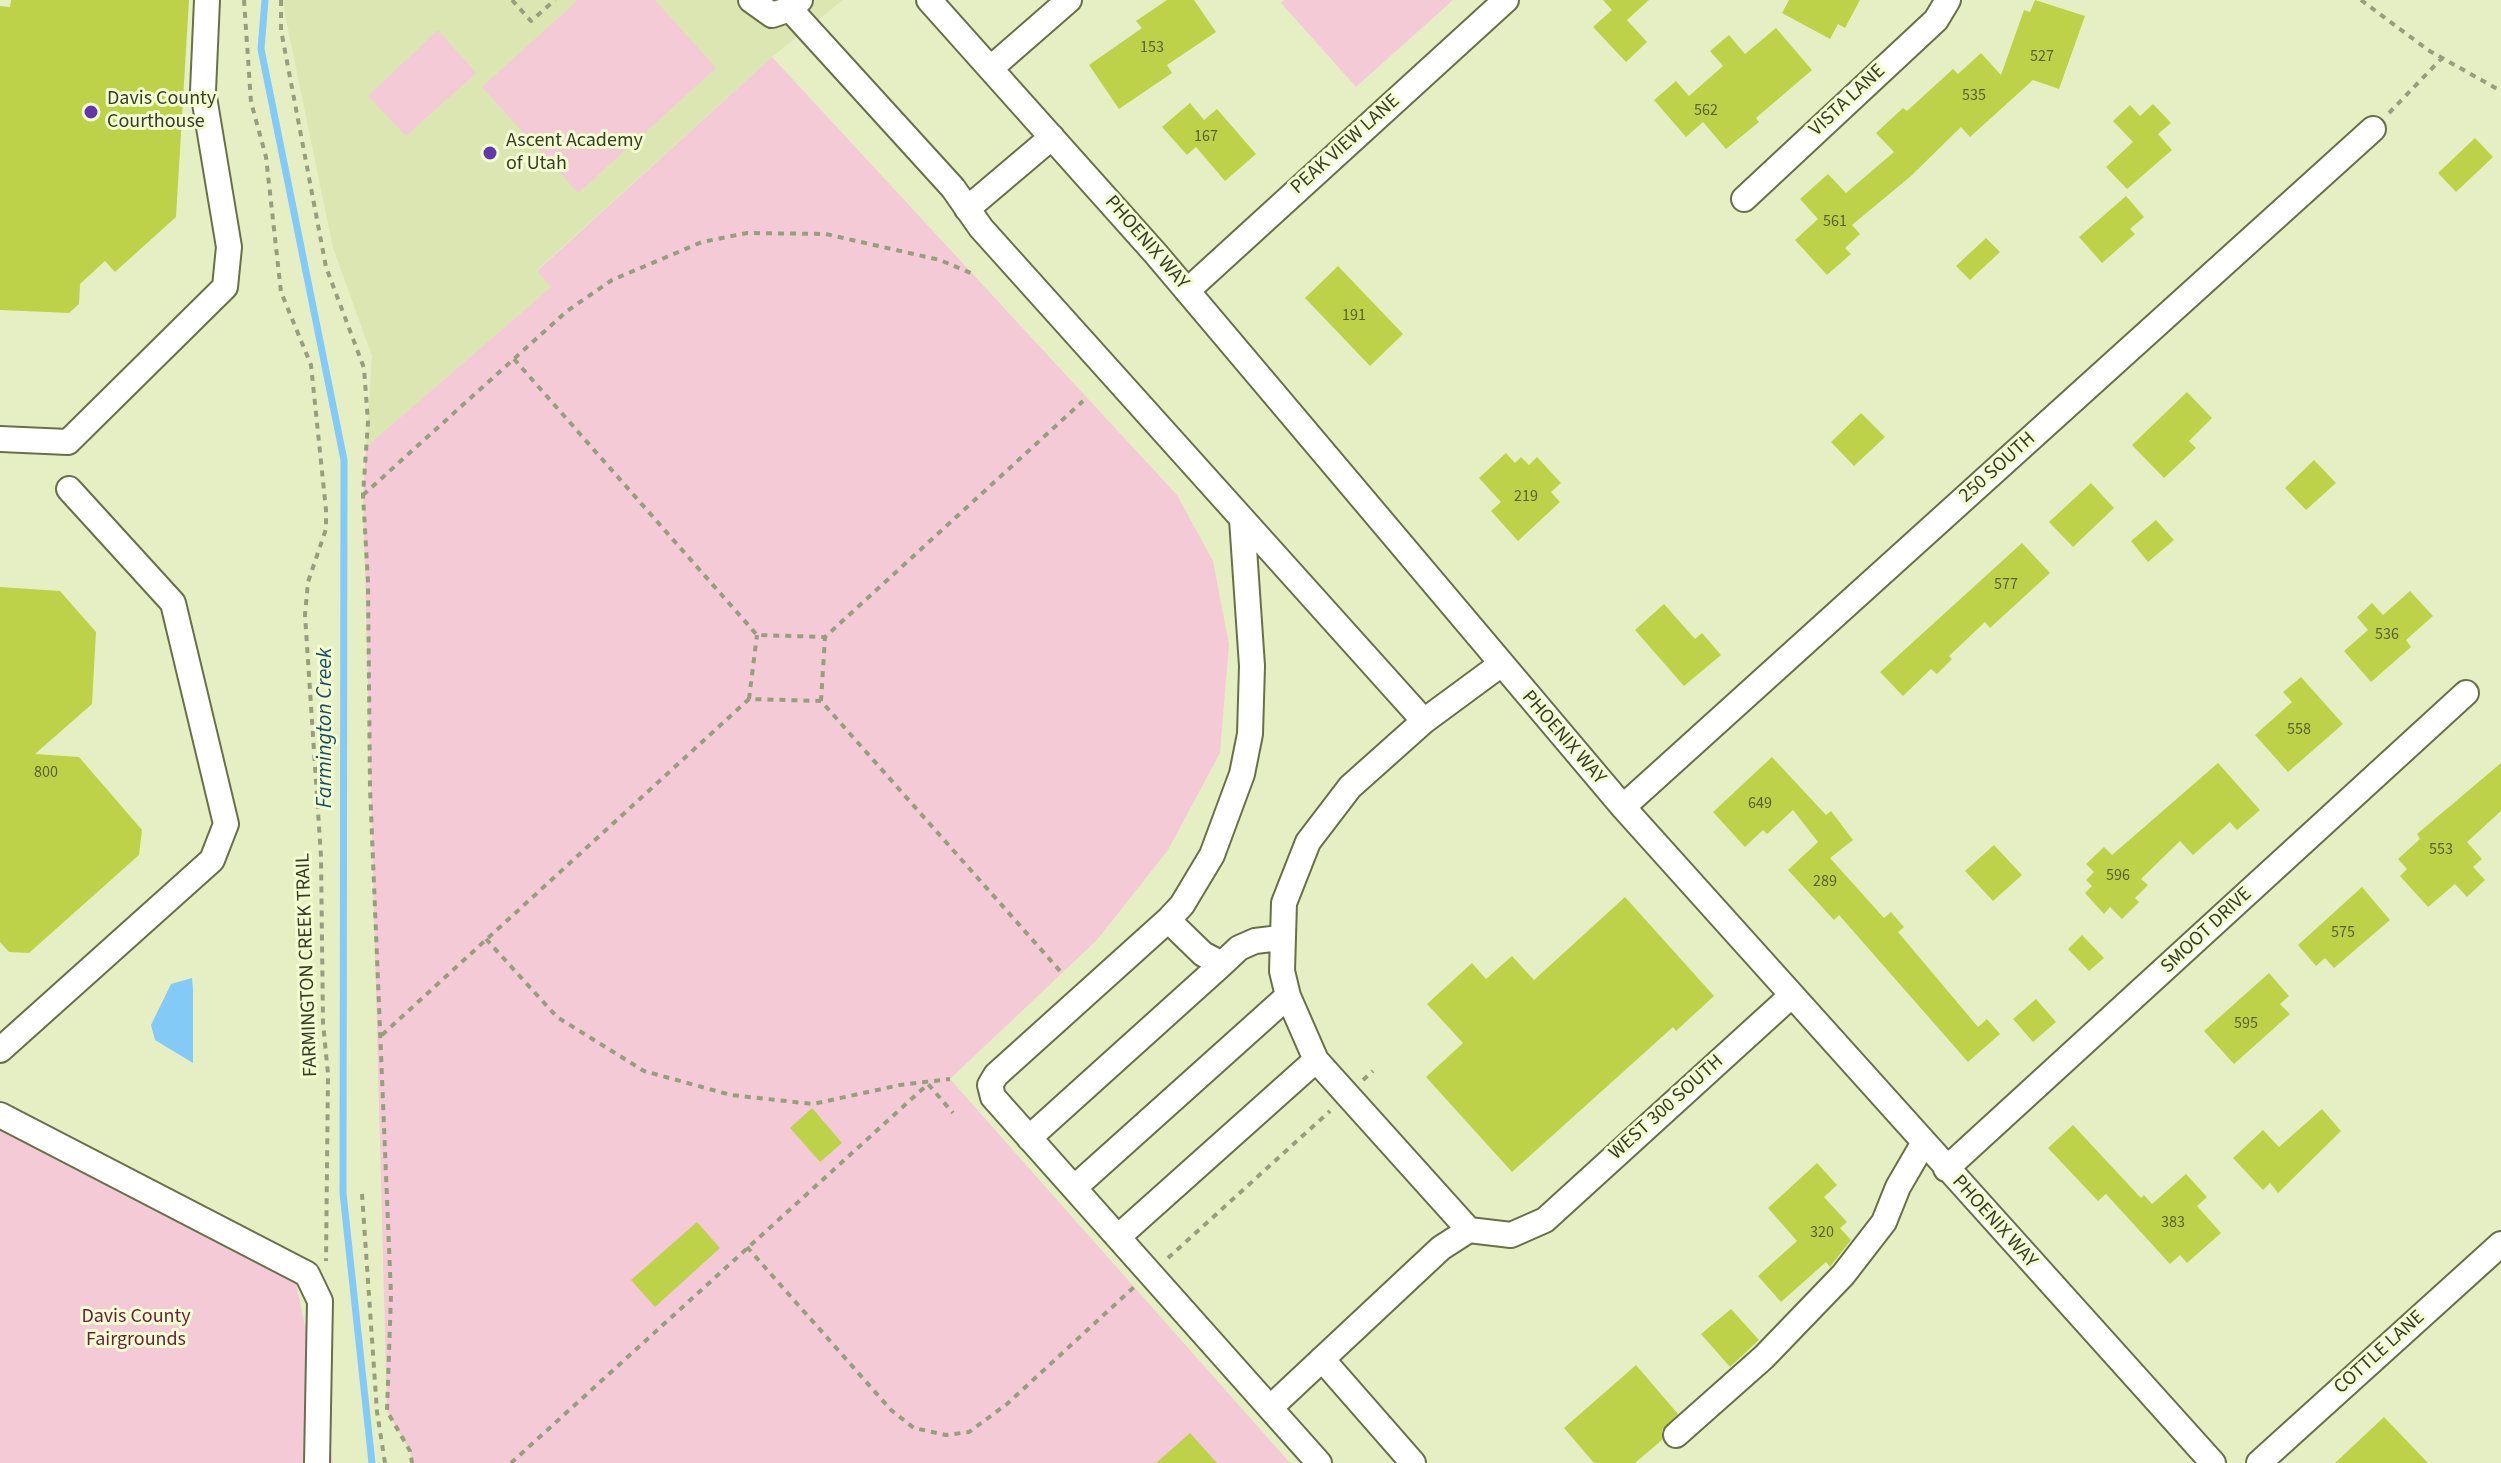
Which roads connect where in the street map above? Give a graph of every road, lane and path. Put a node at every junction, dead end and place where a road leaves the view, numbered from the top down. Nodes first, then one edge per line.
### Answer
1 (207, 0) edge
2 (244, 0) edge
3 (281, 0) edge
4 (512, 0) edge
5 (555, 0) edge
6 (751, 0) edge
7 (929, 0) edge
8 (1069, 0) edge
9 (1506, 0) edge
10 (1948, 0) edge
11 (2361, 0) edge
12 (795, 4) edge
13 (2442, 58) junction
14 (991, 68) junction
15 (2501, 91) edge
16 (2373, 129) joint
17 (1052, 137) junction
18 (1744, 199) dead end
19 (967, 209) junction
20 (973, 274) dead end
21 (1187, 291) junction
22 (514, 359) junction
23 (1083, 401) dead end
24 (0, 439) edge
25 (69, 489) dead end
26 (363, 495) junction
27 (1242, 519) junction
28 (757, 635) junction
29 (825, 637) junction
30 (1500, 665) junction
31 (2466, 693) dead end
32 (749, 699) junction
33 (821, 701) junction
34 (1424, 721) junction
35 (1623, 807) junction
36 (1168, 920) junction
37 (1280, 938) junction
38 (486, 939) junction
39 (1222, 964) junction
40 (1061, 972) dead end
41 (1288, 996) junction
42 (1791, 996) junction
43 (382, 1035) junction
44 (0, 1050) edge
45 (1316, 1060) junction
46 (1373, 1071) dead end
47 (950, 1079) dead end
48 (928, 1084) junction
49 (1347, 1095) junction
50 (953, 1113) dead end
51 (0, 1115) edge
52 (1029, 1138) junction
53 (1923, 1144) junction
54 (1946, 1169) junction
55 (1074, 1188) junction
56 (362, 1194) dead end
57 (1469, 1230) junction
58 (1118, 1237) junction
59 (2501, 1244) edge
60 (747, 1247) junction
61 (327, 1266) dead end
62 (1150, 1273) junction
63 (1322, 1359) junction
64 (1270, 1408) junction
65 (1676, 1435) dead end
66 (317, 1463) edge
67 (385, 1463) edge
68 (412, 1463) edge
69 (511, 1463) edge
70 (1319, 1463) edge
71 (1413, 1463) edge
72 (2213, 1463) edge
73 (2259, 1463) edge

1 - 24 street
2 - 61 path, FARMINGTON CREEK TRAIL
3 - 26 path
4 - 5 path
6 - 12 street
7 - 14 street, PHOENIX WAY
8 - 14 street
9 - 21 street, PEAK VIEW LANE
10 - 18 street, VISTA LANE
11 - 13 path
12 - 19 street
13 - 15 path
13 - 16 path
14 - 17 street, PHOENIX WAY
16 - 35 street, 250 SOUTH
17 - 19 street
17 - 21 street, PHOENIX WAY
19 - 27 street
20 - 22 path
21 - 30 street, PHOENIX WAY
22 - 26 path
22 - 28 path
23 - 29 path
25 - 44 street
26 - 43 path
27 - 34 street
27 - 36 street
28 - 29 path
28 - 32 path
29 - 33 path
30 - 34 street
30 - 35 street, PHOENIX WAY
31 - 54 street, SMOOT DRIVE
32 - 33 path
32 - 38 path
33 - 40 path
34 - 37 street
35 - 42 street, PHOENIX WAY
36 - 39 street
36 - 52 street
37 - 39 street
37 - 41 street
38 - 43 path
38 - 48 path
39 - 52 street
41 - 45 street
41 - 55 street
42 - 53 street, PHOENIX WAY
42 - 57 street, WEST 300 SOUTH
43 - 68 path
45 - 49 street
45 - 58 street
46 - 49 path
47 - 48 path
48 - 50 path
48 - 60 path
49 - 57 street
49 - 62 path
51 - 66 street
52 - 55 street
53 - 54 street, PHOENIX WAY
53 - 65 street
54 - 72 street, PHOENIX WAY
55 - 58 street
56 - 67 path
57 - 63 street
58 - 62 street
59 - 73 street, COTTLE LANE
60 - 62 path
60 - 69 path
62 - 64 street
63 - 64 street
63 - 71 street
64 - 70 street

